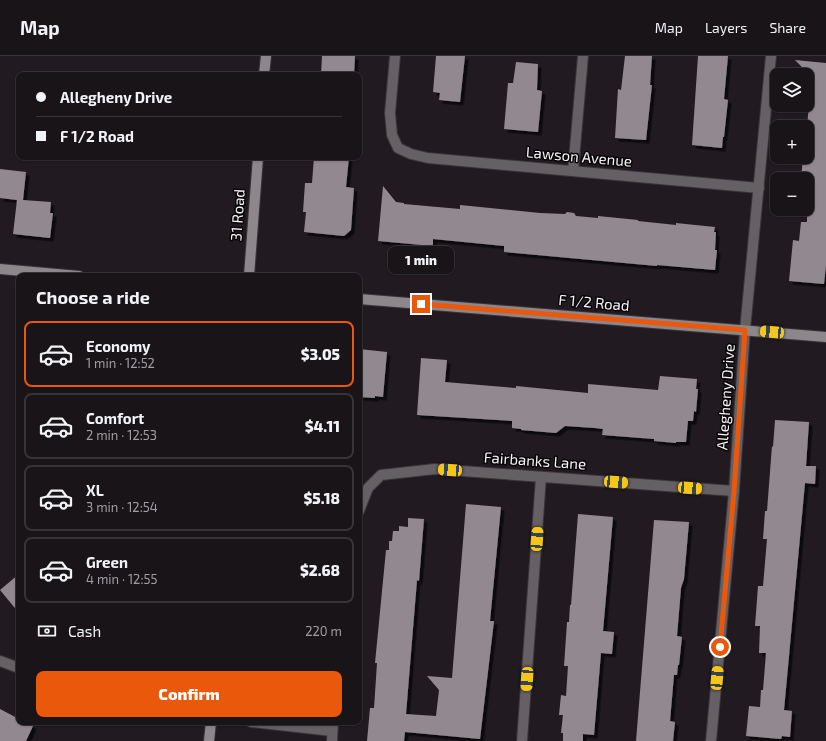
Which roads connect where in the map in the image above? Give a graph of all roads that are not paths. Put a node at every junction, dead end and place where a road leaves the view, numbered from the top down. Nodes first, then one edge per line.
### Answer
1 (266, 56) edge
2 (394, 56) edge
3 (583, 56) edge
4 (771, 56) edge
5 (264, 72) edge
6 (258, 160) edge
7 (573, 171) junction
8 (759, 188) junction
9 (0, 269) edge
10 (45, 273) edge
11 (249, 273) edge
12 (362, 299) edge
13 (745, 330) junction
14 (826, 337) edge
15 (541, 477) junction
16 (734, 491) junction
17 (362, 503) edge
18 (0, 661) edge
19 (16, 667) edge
20 (211, 725) edge
21 (278, 725) edge
22 (332, 731) edge
23 (209, 741) edge
24 (522, 741) edge
25 (711, 741) edge

1 - 5 street
2 - 7 street, Lawson Avenue
3 - 7 street
4 - 8 street, Allegheny Drive
6 - 11 street, 31 Road
7 - 8 street, Lawson Avenue
8 - 13 street, Allegheny Drive
9 - 10 street
12 - 13 street, F 1/2 Road
13 - 14 street, F 1/2 Road
13 - 16 street, Allegheny Drive
15 - 16 street, Fairbanks Lane
15 - 17 street, Fairbanks Lane
15 - 24 street
16 - 25 street, Allegheny Drive
18 - 19 street
20 - 23 street
21 - 22 street

